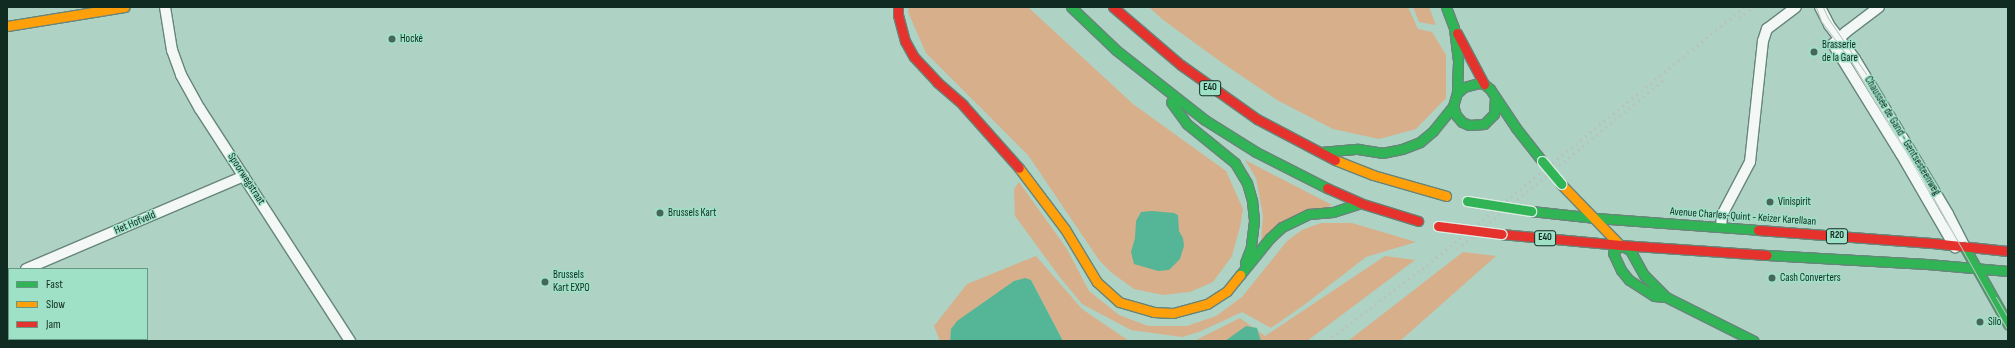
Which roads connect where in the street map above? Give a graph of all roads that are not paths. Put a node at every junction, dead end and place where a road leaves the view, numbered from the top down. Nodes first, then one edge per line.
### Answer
1 (124, 7) edge
2 (165, 7) edge
3 (898, 7) edge
4 (1071, 7) edge
5 (1113, 7) edge
6 (1446, 7) edge
7 (1796, 7) edge
8 (1820, 7) edge
9 (1879, 7) edge
10 (7, 26) edge
11 (1454, 28) junction
12 (1836, 41) junction
13 (1484, 84) junction
14 (1159, 85) junction
15 (1458, 92) junction
16 (1495, 97) junction
17 (1453, 106) junction
18 (1319, 152) junction
19 (244, 176) junction
20 (1360, 203) junction
21 (1596, 218) junction
22 (1721, 227) junction
23 (1620, 245) junction
24 (1952, 245) junction
25 (1964, 246) junction
26 (2008, 251) edge
27 (28, 268) edge
28 (1977, 269) junction
29 (1243, 271) junction
30 (2008, 271) edge
31 (1666, 297) junction
32 (2008, 324) edge
33 (350, 341) edge
34 (1754, 341) edge

1 - 10 main road
2 - 19 street, Spoorwegstraat
3 - 29 main road
4 - 14 main road, E40
5 - 18 main road, E40
6 - 11 main road
7 - 22 street
8 - 12 street, Chaussée de Gand - Gentsesteenweg
9 - 12 street
11 - 13 main road
11 - 15 main road
12 - 24 street, Chaussée de Gand - Gentsesteenweg
12 - 25 street, Chaussée de Gand - Gentsesteenweg
13 - 15 main road
13 - 16 main road
14 - 20 main road, E40
14 - 29 main road
15 - 17 main road
16 - 17 main road
16 - 21 main road, bridge
17 - 18 main road
18 - 21 main road, E40, bridge
19 - 27 street, Het Hofveld
19 - 33 street, Spoorwegstraat
20 - 23 main road, E40, bridge
20 - 29 main road
21 - 22 main road, Avenue Charles-Quint - Keizer Karellaan / R20
21 - 23 main road
22 - 24 main road, Avenue Charles-Quint - Keizer Karellaan / R20
23 - 28 main road, R20
23 - 31 main road
23 - 31 main road
24 - 25 main road, Avenue Charles-Quint - Keizer Karellaan / R20
24 - 28 street, Chaussée de Gand - Gentsesteenweg
25 - 26 main road, Avenue Charles-Quint - Keizer Karellaan / R20
25 - 28 main road, Chaussée de Gand - Gentsesteenweg
28 - 30 main road, R20
28 - 32 main road, Chaussée de Gand - Gentsesteenweg
31 - 34 main road

